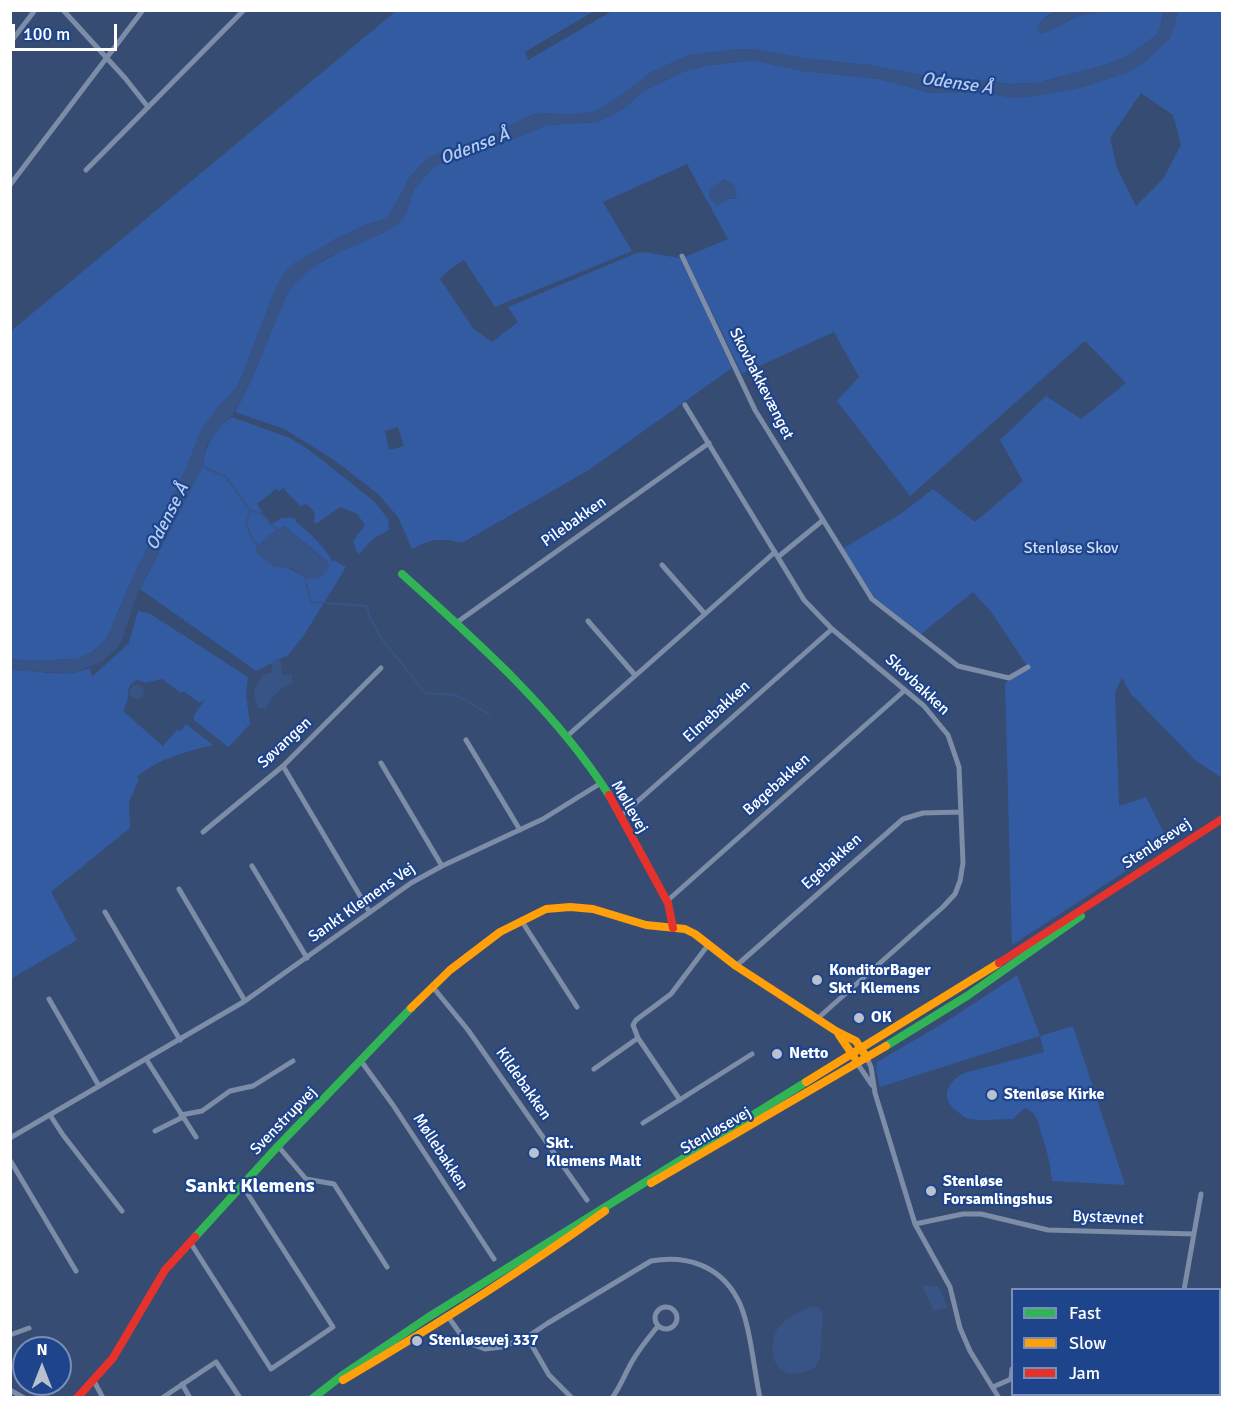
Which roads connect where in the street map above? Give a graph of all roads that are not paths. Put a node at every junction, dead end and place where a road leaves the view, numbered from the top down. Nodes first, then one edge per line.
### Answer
1 (35, 10) edge
2 (63, 10) edge
3 (143, 10) edge
4 (244, 10) edge
5 (10, 43) edge
6 (107, 58) junction
7 (148, 107) junction
8 (86, 170) dead end
9 (10, 185) edge
10 (682, 256) dead end
11 (685, 405) dead end
12 (709, 443) junction
13 (822, 521) junction
14 (777, 555) junction
15 (662, 565) dead end
16 (402, 574) dead end
17 (705, 614) junction
18 (588, 621) dead end
19 (456, 623) junction
20 (832, 629) junction
21 (1028, 667) dead end
22 (381, 668) dead end
23 (635, 675) junction
24 (905, 690) junction
25 (566, 737) junction
26 (466, 740) dead end
27 (381, 763) dead end
28 (283, 766) junction
29 (601, 783) junction
30 (961, 812) junction
31 (621, 816) junction
32 (1222, 819) edge
33 (520, 830) junction
34 (203, 832) dead end
35 (252, 866) dead end
36 (442, 866) junction
37 (179, 889) dead end
38 (1108, 894) junction
39 (667, 901) junction
40 (369, 911) junction
41 (105, 912) dead end
42 (520, 919) junction
43 (674, 928) junction
44 (708, 945) junction
45 (307, 958) junction
46 (736, 966) junction
47 (432, 986) junction
48 (49, 999) dead end
49 (245, 1001) junction
50 (577, 1007) dead end
51 (817, 1019) junction
52 (836, 1031) junction
53 (638, 1038) junction
54 (180, 1040) junction
55 (861, 1049) junction
56 (752, 1054) dead end
57 (852, 1054) junction
58 (867, 1058) junction
59 (146, 1059) junction
60 (293, 1061) dead end
61 (361, 1061) junction
62 (857, 1064) junction
63 (594, 1069) dead end
64 (99, 1086) junction
65 (873, 1086) junction
66 (680, 1100) junction
67 (50, 1115) junction
68 (182, 1116) junction
69 (643, 1123) dead end
70 (156, 1131) dead end
71 (195, 1137) dead end
72 (10, 1138) edge
73 (278, 1146) junction
74 (10, 1160) edge
75 (242, 1185) junction
76 (1201, 1194) dead end
77 (587, 1200) dead end
78 (122, 1211) dead end
79 (915, 1224) junction
80 (1194, 1234) junction
81 (190, 1242) junction
82 (494, 1259) dead end
83 (387, 1267) dead end
84 (76, 1271) dead end
85 (1184, 1288) edge
86 (443, 1309) junction
87 (448, 1317) junction
88 (658, 1326) junction
89 (29, 1328) dead end
90 (10, 1335) edge
91 (527, 1337) junction
92 (1011, 1379) edge
93 (94, 1382) junction
94 (182, 1384) junction
95 (333, 1384) junction
96 (993, 1387) junction
97 (11, 1390) edge
98 (24, 1398) edge
99 (77, 1398) edge
100 (103, 1398) edge
101 (162, 1398) edge
102 (190, 1398) edge
103 (240, 1398) edge
104 (313, 1398) edge
105 (572, 1398) edge
106 (612, 1398) edge
107 (760, 1398) edge
108 (999, 1398) edge

1 - 5 street
2 - 6 street
3 - 6 street
4 - 7 street
6 - 7 street
6 - 9 street
7 - 8 street
10 - 13 street, Skovbakkevænget
11 - 12 street, Skovbakken
12 - 14 street, Skovbakken
12 - 19 street, Pilebakken
13 - 14 street
13 - 21 street, Skovbakkevænget
14 - 17 street
14 - 20 street, Skovbakken
15 - 17 street
16 - 19 street, Møllevej
17 - 23 street
18 - 23 street
19 - 25 street, Møllevej
20 - 24 street, Skovbakken
20 - 31 street, Elmebakken
22 - 28 street, Søvangen
23 - 25 street
24 - 30 street, Skovbakken
24 - 39 street, Bøgebakken
25 - 29 street, Møllevej
26 - 33 street
27 - 36 street
28 - 34 street, Søvangen
28 - 40 street
29 - 31 street, Møllevej
29 - 33 street, Sankt Klemens Vej
30 - 46 street, Egebakken
30 - 51 street, Skovbakken
31 - 39 street, Møllevej
32 - 38 street, Stenløsevej
33 - 36 street, Sankt Klemens Vej
35 - 45 street
36 - 40 street, Sankt Klemens Vej
37 - 49 street
38 - 55 street, Stenløsevej
38 - 58 street, Stenløsevej
39 - 43 street, Møllevej
40 - 45 street, Sankt Klemens Vej
41 - 54 street
42 - 43 street, Svenstrupvej
42 - 47 street, Svenstrupvej
42 - 50 street
43 - 44 street
44 - 46 street
44 - 53 street
45 - 49 street, Sankt Klemens Vej
46 - 51 street
47 - 61 street, Svenstrupvej
47 - 77 street, Kildebakken
48 - 64 street
49 - 54 street, Sankt Klemens Vej
51 - 52 street
52 - 55 street
52 - 57 street
53 - 63 street
53 - 66 street
54 - 59 street, Sankt Klemens Vej
55 - 57 street, Stenløsevej
55 - 58 street
56 - 66 street
57 - 62 street
57 - 86 street, Stenløsevej
58 - 62 street, Stenløsevej
58 - 65 street
59 - 64 street, Sankt Klemens Vej
59 - 68 street
60 - 68 street
61 - 73 street, Svenstrupvej
61 - 82 street, Møllebakken
62 - 65 street
62 - 87 street, Stenløsevej
64 - 67 street, Sankt Klemens Vej
65 - 79 street
66 - 69 street
67 - 72 street, Sankt Klemens Vej
67 - 78 street
68 - 70 street
68 - 71 street
73 - 75 street, Svenstrupvej
73 - 83 street
74 - 84 street
75 - 81 street, Svenstrupvej
75 - 81 street
76 - 80 street
79 - 80 street, Bystævnet
79 - 96 street
80 - 85 street
81 - 93 street, Svenstrupvej
86 - 87 street
86 - 95 street, Stenløsevej
87 - 91 street
87 - 95 street, Stenløsevej
88 - 88 street
88 - 106 street
89 - 90 street
91 - 105 street
91 - 107 street
92 - 96 street
93 - 99 street, Svenstrupvej
93 - 100 street
94 - 101 street
94 - 102 street
94 - 103 street
95 - 104 street, Stenløsevej
96 - 108 street
97 - 98 street

